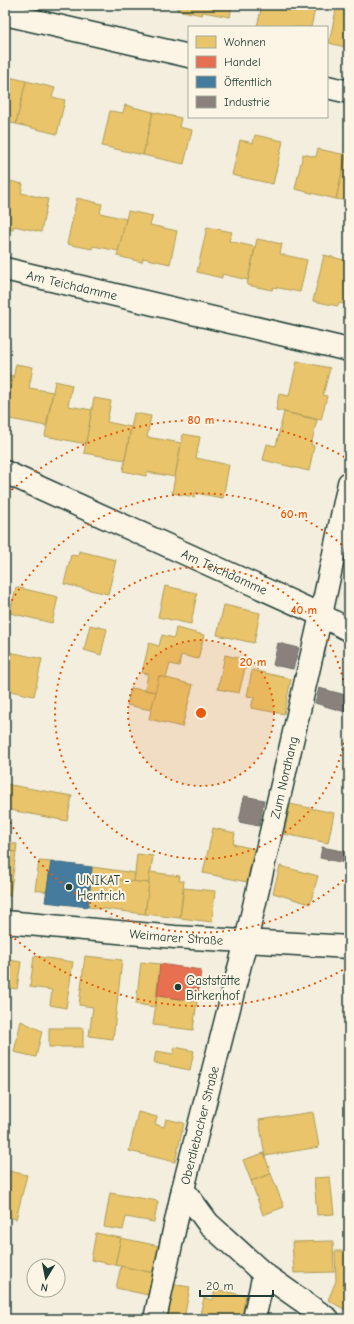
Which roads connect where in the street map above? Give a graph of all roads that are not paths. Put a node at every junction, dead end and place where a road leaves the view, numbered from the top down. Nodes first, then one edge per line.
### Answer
1 (5, 14) edge
2 (188, 56) edge
3 (328, 87) edge
4 (349, 92) edge
5 (5, 269) edge
6 (349, 350) edge
7 (5, 472) edge
8 (349, 483) edge
9 (321, 615) junction
10 (349, 630) edge
11 (5, 922) edge
12 (246, 941) junction
13 (349, 947) edge
14 (183, 1188) junction
15 (264, 1274) junction
16 (155, 1319) edge
17 (254, 1319) edge
18 (328, 1319) edge

1 - 2 street
3 - 4 street
5 - 6 street, Am Teichdamme
7 - 9 street, Am Teichdamme
8 - 9 street
9 - 10 street, Am Teichdamme
9 - 12 street, Zum Nordhang
11 - 12 street, Weimarer Straße
12 - 13 street, Weimarer Straße
12 - 14 street, Oberdiebacher Straße
14 - 15 street, Oberdiebacher Straße
14 - 16 street
15 - 17 street
15 - 18 street, Oberdiebacher Straße

